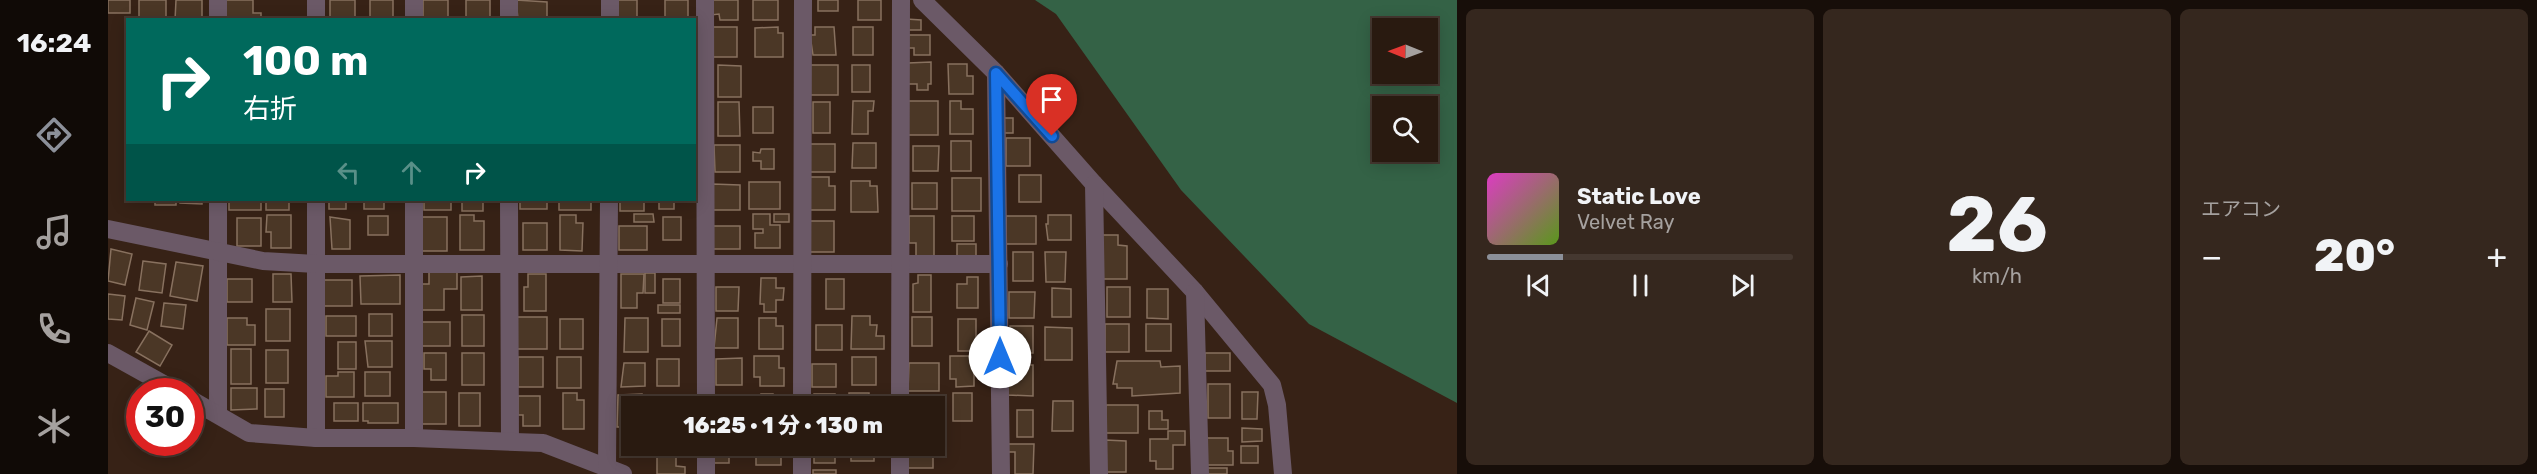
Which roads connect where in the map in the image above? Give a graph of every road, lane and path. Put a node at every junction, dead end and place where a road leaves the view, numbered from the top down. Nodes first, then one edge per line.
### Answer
1 (218, 0) edge
2 (316, 0) edge
3 (414, 0) edge
4 (509, 0) edge
5 (610, 0) edge
6 (705, 0) edge
7 (802, 0) edge
8 (901, 0) edge
9 (922, 0) edge
10 (218, 18) edge
11 (316, 18) edge
12 (414, 18) edge
13 (509, 18) edge
14 (610, 18) edge
15 (996, 73) junction
16 (1094, 184) junction
17 (218, 201) edge
18 (316, 201) edge
19 (414, 201) edge
20 (509, 201) edge
21 (609, 201) edge
22 (108, 229) edge
23 (218, 252) junction
24 (510, 263) junction
25 (608, 263) junction
26 (706, 263) junction
27 (316, 264) junction
28 (414, 264) junction
29 (801, 264) junction
30 (901, 264) junction
31 (999, 264) junction
32 (1195, 292) junction
33 (108, 353) edge
34 (153, 378) edge
35 (706, 396) edge
36 (802, 396) edge
37 (900, 396) edge
38 (204, 406) edge
39 (218, 414) junction
40 (316, 438) junction
41 (414, 438) junction
42 (510, 441) junction
43 (706, 456) edge
44 (802, 456) edge
45 (900, 456) edge
46 (615, 471) edge
47 (706, 474) edge
48 (802, 474) edge
49 (900, 474) edge
50 (1001, 474) edge
51 (1099, 474) edge
52 (1200, 474) edge
53 (1283, 474) edge

1 - 10 street
2 - 11 street
3 - 12 street
4 - 13 street
5 - 14 street
6 - 26 street
7 - 29 street
8 - 30 street
9 - 15 street
15 - 16 street
15 - 31 street
16 - 32 street
16 - 51 street
17 - 23 street
18 - 27 street
19 - 28 street
20 - 24 street
21 - 25 street
22 - 23 street
23 - 27 street
23 - 39 street
24 - 25 street
24 - 28 street
24 - 42 street
25 - 26 street
25 - 46 street
26 - 29 street
26 - 35 street
27 - 28 street
27 - 40 street
28 - 41 street
29 - 30 street
29 - 36 street
30 - 31 street
30 - 37 street
31 - 50 street
32 - 52 street
32 - 53 street
33 - 34 street
38 - 39 street
39 - 40 street
40 - 41 street
41 - 42 street
42 - 46 street
43 - 47 street
44 - 48 street
45 - 49 street

